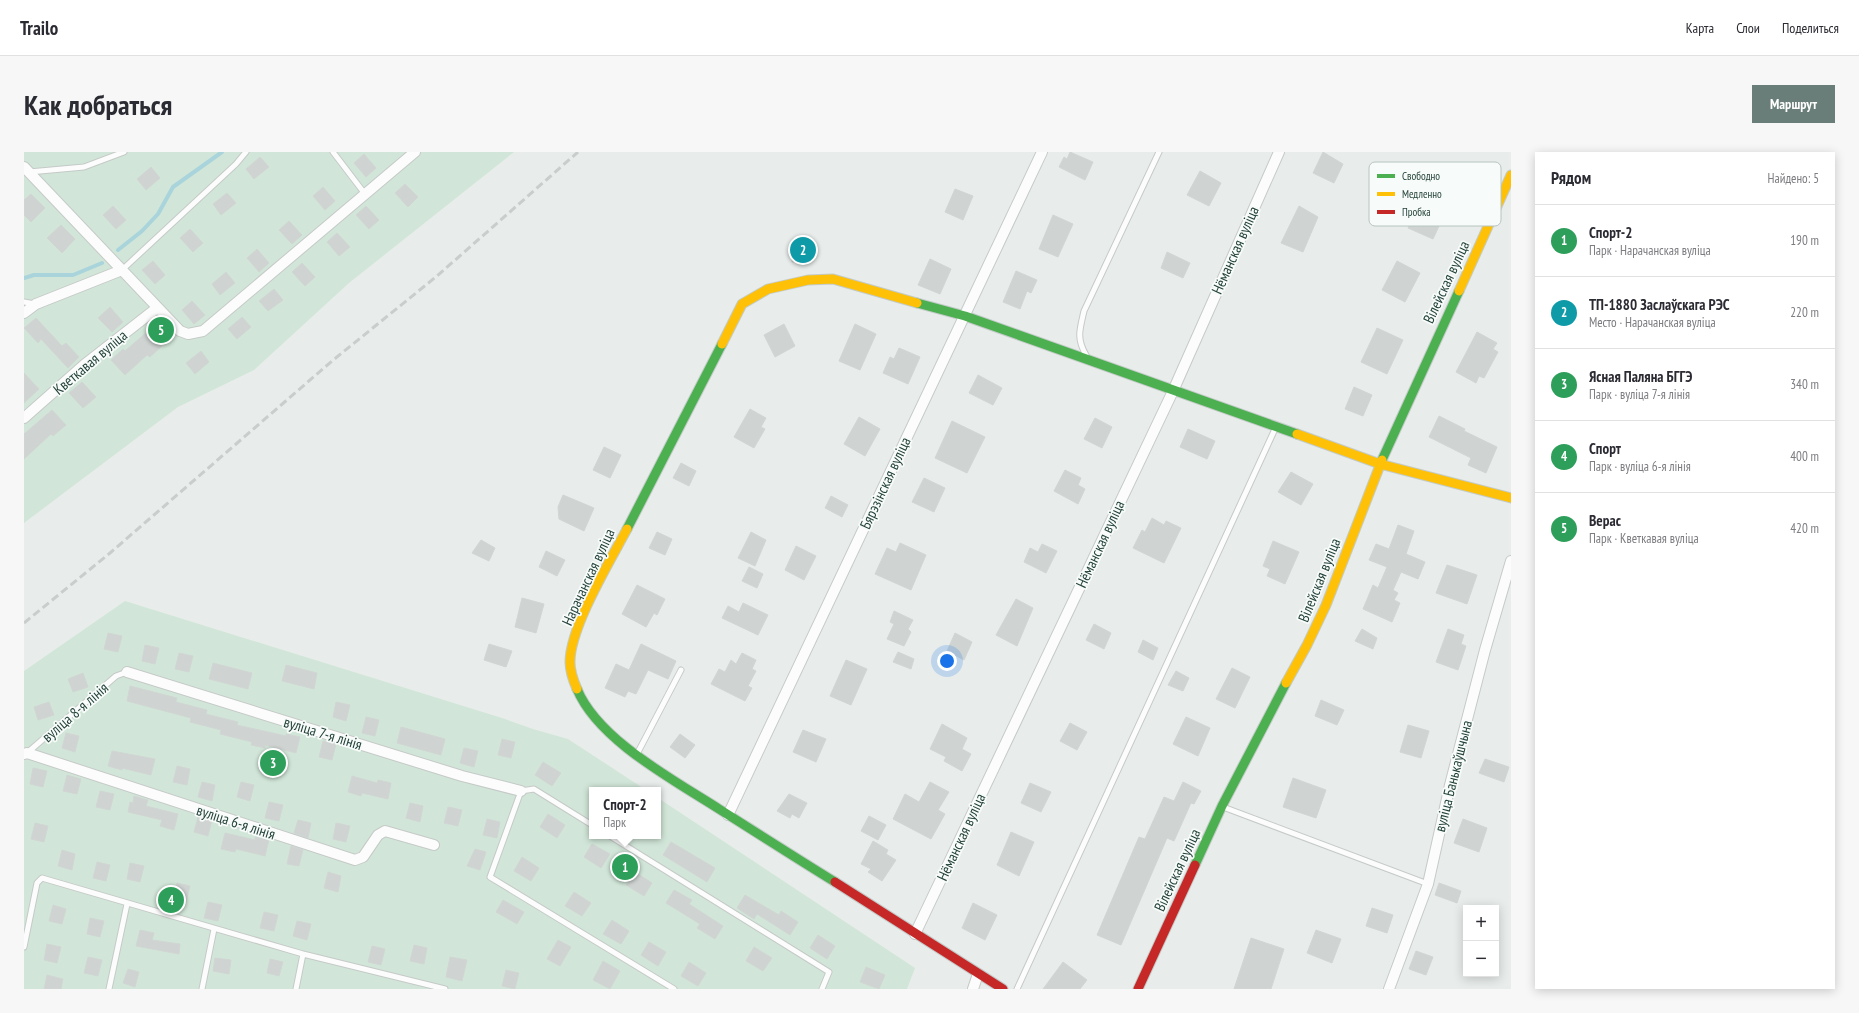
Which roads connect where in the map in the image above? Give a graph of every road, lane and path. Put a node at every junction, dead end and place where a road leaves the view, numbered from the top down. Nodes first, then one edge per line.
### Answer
1 (124, 152) edge
2 (246, 152) edge
3 (333, 152) edge
4 (415, 152) edge
5 (1042, 152) edge
6 (1159, 152) edge
7 (1279, 152) edge
8 (27, 169) edge
9 (1511, 175) edge
10 (365, 194) junction
11 (1501, 197) edge
12 (1488, 226) edge
13 (122, 270) junction
14 (24, 302) edge
15 (36, 304) junction
16 (157, 308) junction
17 (24, 313) edge
18 (965, 316) junction
19 (1089, 359) junction
20 (1173, 391) junction
21 (24, 418) edge
22 (1276, 427) junction
23 (1380, 464) junction
24 (1511, 498) edge
25 (1511, 561) edge
26 (681, 670) dead end
27 (127, 672) joint
28 (26, 753) edge
29 (636, 756) junction
30 (521, 791) junction
31 (1222, 806) junction
32 (728, 814) junction
33 (589, 823) edge
34 (615, 839) edge
35 (434, 846) dead end
36 (1428, 884) junction
37 (127, 904) junction
38 (214, 929) junction
39 (915, 934) junction
40 (24, 947) edge
41 (303, 954) junction
42 (978, 974) junction
43 (109, 989) edge
44 (202, 989) edge
45 (296, 989) edge
46 (445, 989) edge
47 (674, 989) edge
48 (822, 989) edge
49 (973, 989) edge
50 (1003, 989) edge
51 (1017, 989) edge
52 (1138, 989) edge
53 (1389, 989) edge

1 - 8 lane
2 - 13 lane
3 - 10 lane
4 - 10 street
5 - 18 street, Бярэзінская вуліца
6 - 19 lane
7 - 20 street, Нёманская вуліца
8 - 13 street
9 - 11 street, Вілейская вуліца
10 - 16 street
12 - 23 street, Вілейская вуліца
13 - 15 street
13 - 16 street
14 - 15 lane
15 - 17 street
16 - 21 street, Кветкавая вуліца
18 - 19 street
18 - 29 street, Нарачанская вуліца
18 - 32 street, Бярэзінская вуліца
19 - 20 street
20 - 22 street
20 - 39 street, Нёманская вуліца
22 - 23 street
22 - 51 lane
23 - 24 street
23 - 31 street, Вілейская вуліца
25 - 36 street, вуліца Банькаўшчына
26 - 29 lane
27 - 28 lane, вуліца 8-я лінія
27 - 30 street, вуліца 7-я лінія
28 - 35 street, вуліца 6-я лінія
29 - 32 street, Нарачанская вуліца
30 - 33 lane
30 - 47 lane
31 - 36 lane
31 - 52 street, Вілейская вуліца
32 - 39 street, Нарачанская вуліца
34 - 48 lane
36 - 53 street, вуліца Банькаўшчына
37 - 38 lane
37 - 40 lane
37 - 43 lane
38 - 41 lane
38 - 44 lane
39 - 42 street, Нарачанская вуліца
41 - 45 lane
41 - 46 lane
42 - 49 street
42 - 50 street, Нарачанская вуліца

